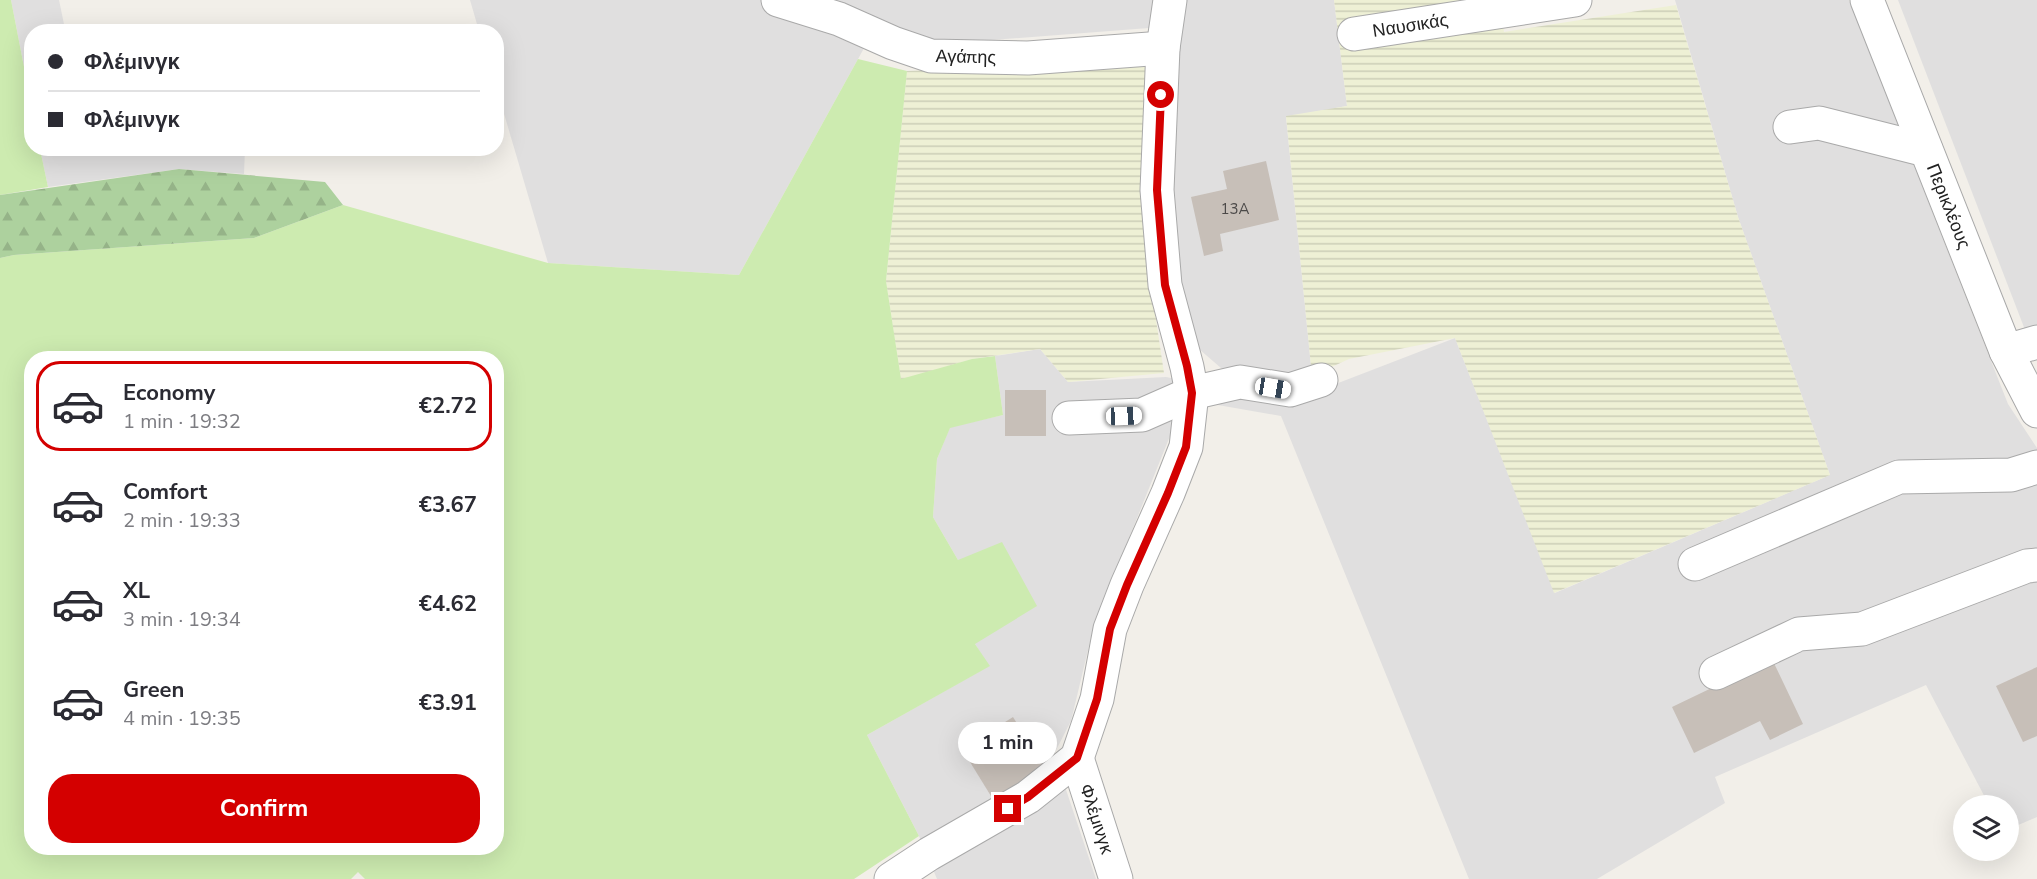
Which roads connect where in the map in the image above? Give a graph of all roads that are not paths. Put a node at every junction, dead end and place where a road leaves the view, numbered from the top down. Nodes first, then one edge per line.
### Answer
1 (778, 0) edge
2 (1170, 0) edge
3 (1575, 0) edge
4 (1867, 0) edge
5 (1354, 34) dead end
6 (1163, 48) junction
7 (1791, 127) dead end
8 (1926, 150) junction
9 (2037, 342) edge
10 (2006, 351) junction
11 (1321, 380) dead end
12 (1192, 393) junction
13 (2037, 411) edge
14 (1069, 418) dead end
15 (2037, 467) edge
16 (1695, 564) dead end
17 (2037, 565) edge
18 (1716, 673) dead end
19 (1077, 758) junction
20 (907, 875) edge
21 (1116, 879) edge

1 - 6 street, Αγάπης
2 - 6 street
3 - 5 street, Ναυσικάς
4 - 8 street, Περικλέους
6 - 12 street
7 - 8 street
8 - 10 street, Περικλέους
9 - 10 street
10 - 13 street, Περικλέους
11 - 12 street
12 - 14 street
12 - 19 street
15 - 16 street
17 - 18 street
19 - 20 street, Φλέμινγκ
19 - 21 street, Φλέμινγκ

